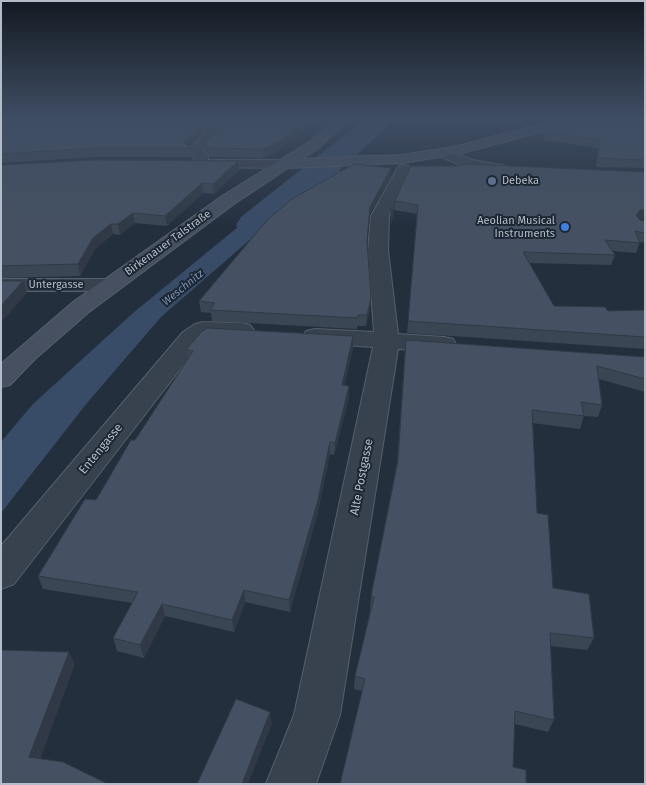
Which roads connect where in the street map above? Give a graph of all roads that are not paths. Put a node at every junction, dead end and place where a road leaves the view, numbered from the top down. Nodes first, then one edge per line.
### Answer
1 (201, 156) edge
2 (302, 156) edge
3 (330, 156) edge
4 (437, 156) edge
5 (450, 156) edge
6 (364, 162) junction
7 (181, 164) edge
8 (200, 164) junction
9 (289, 164) junction
10 (470, 164) junction
11 (408, 167) junction
12 (447, 169) edge
13 (520, 171) edge
14 (1, 285) edge
15 (110, 285) junction
16 (268, 332) edge
17 (298, 334) edge
18 (387, 341) junction
19 (471, 346) edge
20 (1, 379) edge
21 (1, 572) edge
22 (291, 784) edge

1 - 8 street
2 - 9 main road, Birkenauer Talstraße
3 - 6 main road
4 - 11 main road
5 - 10 street
6 - 9 main road
6 - 11 main road
7 - 8 street
8 - 9 street
9 - 15 main road, Birkenauer Talstraße
10 - 12 street
10 - 13 street
11 - 18 street, Alte Postgasse
14 - 15 street, Untergasse
15 - 20 main road, Birkenauer Talstraße
16 - 21 street, Entengasse
17 - 18 street
18 - 19 street
18 - 22 street, Alte Postgasse

